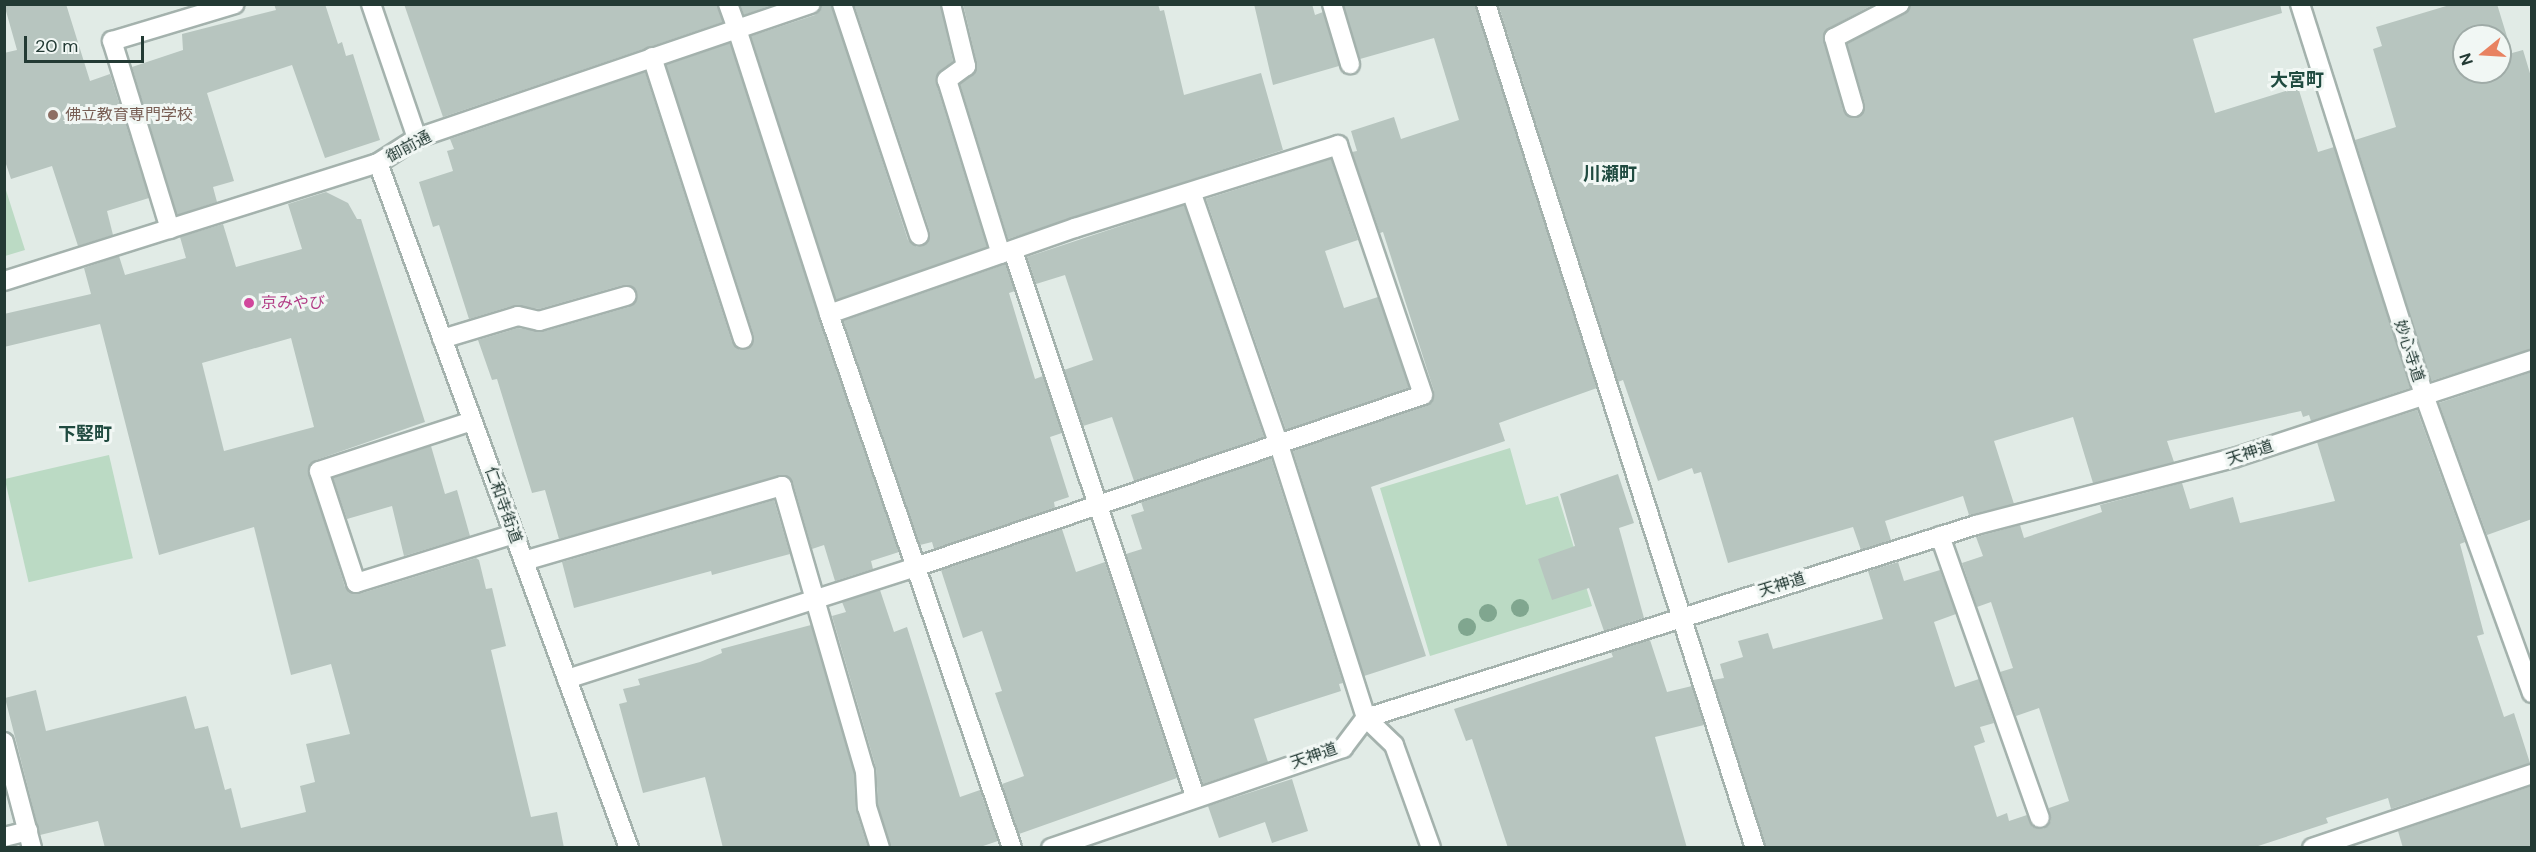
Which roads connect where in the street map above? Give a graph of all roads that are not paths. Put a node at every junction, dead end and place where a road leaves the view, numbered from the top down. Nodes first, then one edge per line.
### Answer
1 (235, 4) edge
2 (371, 4) edge
3 (728, 4) edge
4 (810, 4) edge
5 (842, 4) edge
6 (951, 4) edge
7 (1332, 4) edge
8 (1486, 4) edge
9 (1900, 4) edge
10 (2300, 4) edge
11 (737, 29) junction
12 (652, 57) junction
13 (1350, 64) dead end
14 (1854, 107) dead end
15 (417, 138) junction
16 (378, 163) junction
17 (1192, 194) junction
18 (170, 229) junction
19 (919, 236) dead end
20 (1007, 252) junction
21 (4, 281) edge
22 (626, 296) dead end
23 (830, 315) junction
24 (442, 339) junction
25 (743, 339) dead end
26 (2532, 360) edge
27 (2424, 395) junction
28 (472, 421) junction
29 (1279, 445) junction
30 (1098, 504) junction
31 (514, 534) junction
32 (1940, 536) junction
33 (524, 561) junction
34 (918, 566) junction
35 (816, 599) junction
36 (1683, 616) junction
37 (567, 679) junction
38 (2532, 693) edge
39 (1366, 718) junction
40 (4, 742) edge
41 (2532, 774) edge
42 (1196, 796) junction
43 (2040, 818) dead end
44 (4, 837) edge
45 (30, 839) edge
46 (1059, 846) edge
47 (629, 848) edge
48 (880, 848) edge
49 (1012, 848) edge
50 (1431, 848) edge
51 (1755, 848) edge
52 (2312, 848) edge

1 - 18 street
2 - 15 street
3 - 11 street
4 - 11 street, 御前通
5 - 19 street
6 - 20 street
7 - 13 street
8 - 36 street
9 - 14 street
10 - 27 street, 妙心寺道
11 - 12 street, 御前通
11 - 23 street
12 - 15 street, 御前通
12 - 25 street
15 - 16 street, 御前通
16 - 18 street, 御前通
16 - 24 street, 仁和寺街道
17 - 20 street
17 - 29 street
17 - 29 street
18 - 21 street, 御前通
20 - 23 street
20 - 30 street
22 - 24 street
23 - 34 street
24 - 28 street, 仁和寺街道
26 - 27 street, 天神道
27 - 32 street, 天神道
27 - 38 street, 妙心寺道
28 - 31 street, 仁和寺街道
28 - 31 street
29 - 30 street
29 - 39 street
30 - 34 street
30 - 42 street
31 - 33 street, 仁和寺街道
32 - 36 street, 天神道
32 - 43 street
33 - 35 street
33 - 37 street, 仁和寺街道
34 - 35 street
34 - 49 street
35 - 37 street
35 - 48 street
36 - 39 street, 天神道
36 - 51 street
37 - 47 street, 仁和寺街道
39 - 42 street, 天神道
39 - 50 street
40 - 45 street
41 - 52 street
42 - 46 street, 天神道
44 - 45 street

